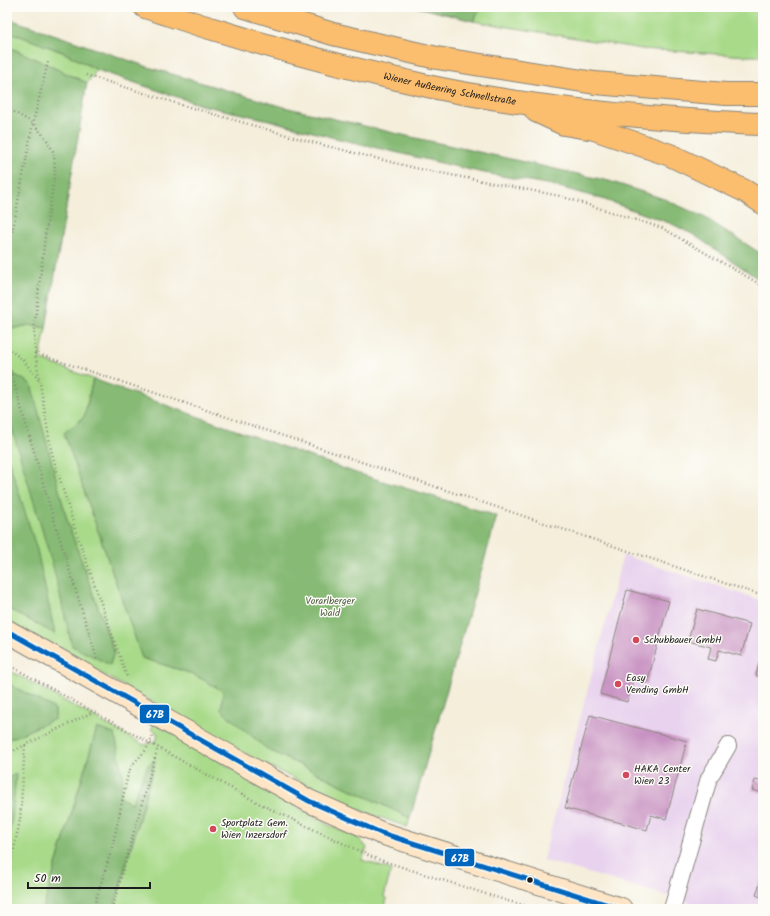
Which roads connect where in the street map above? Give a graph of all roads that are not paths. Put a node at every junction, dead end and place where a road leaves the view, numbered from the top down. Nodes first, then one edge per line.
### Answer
1 (145, 7) edge
2 (245, 7) edge
3 (763, 94) edge
4 (519, 102) junction
5 (763, 124) edge
6 (763, 203) edge
7 (7, 631) edge
8 (728, 746) dead end
9 (621, 909) edge
10 (672, 909) edge

1 - 4 highway, Wiener Außenring Schnellstraße
2 - 3 highway
4 - 5 highway, Wiener Außenring Schnellstraße
4 - 6 highway
7 - 9 main road
8 - 10 street

